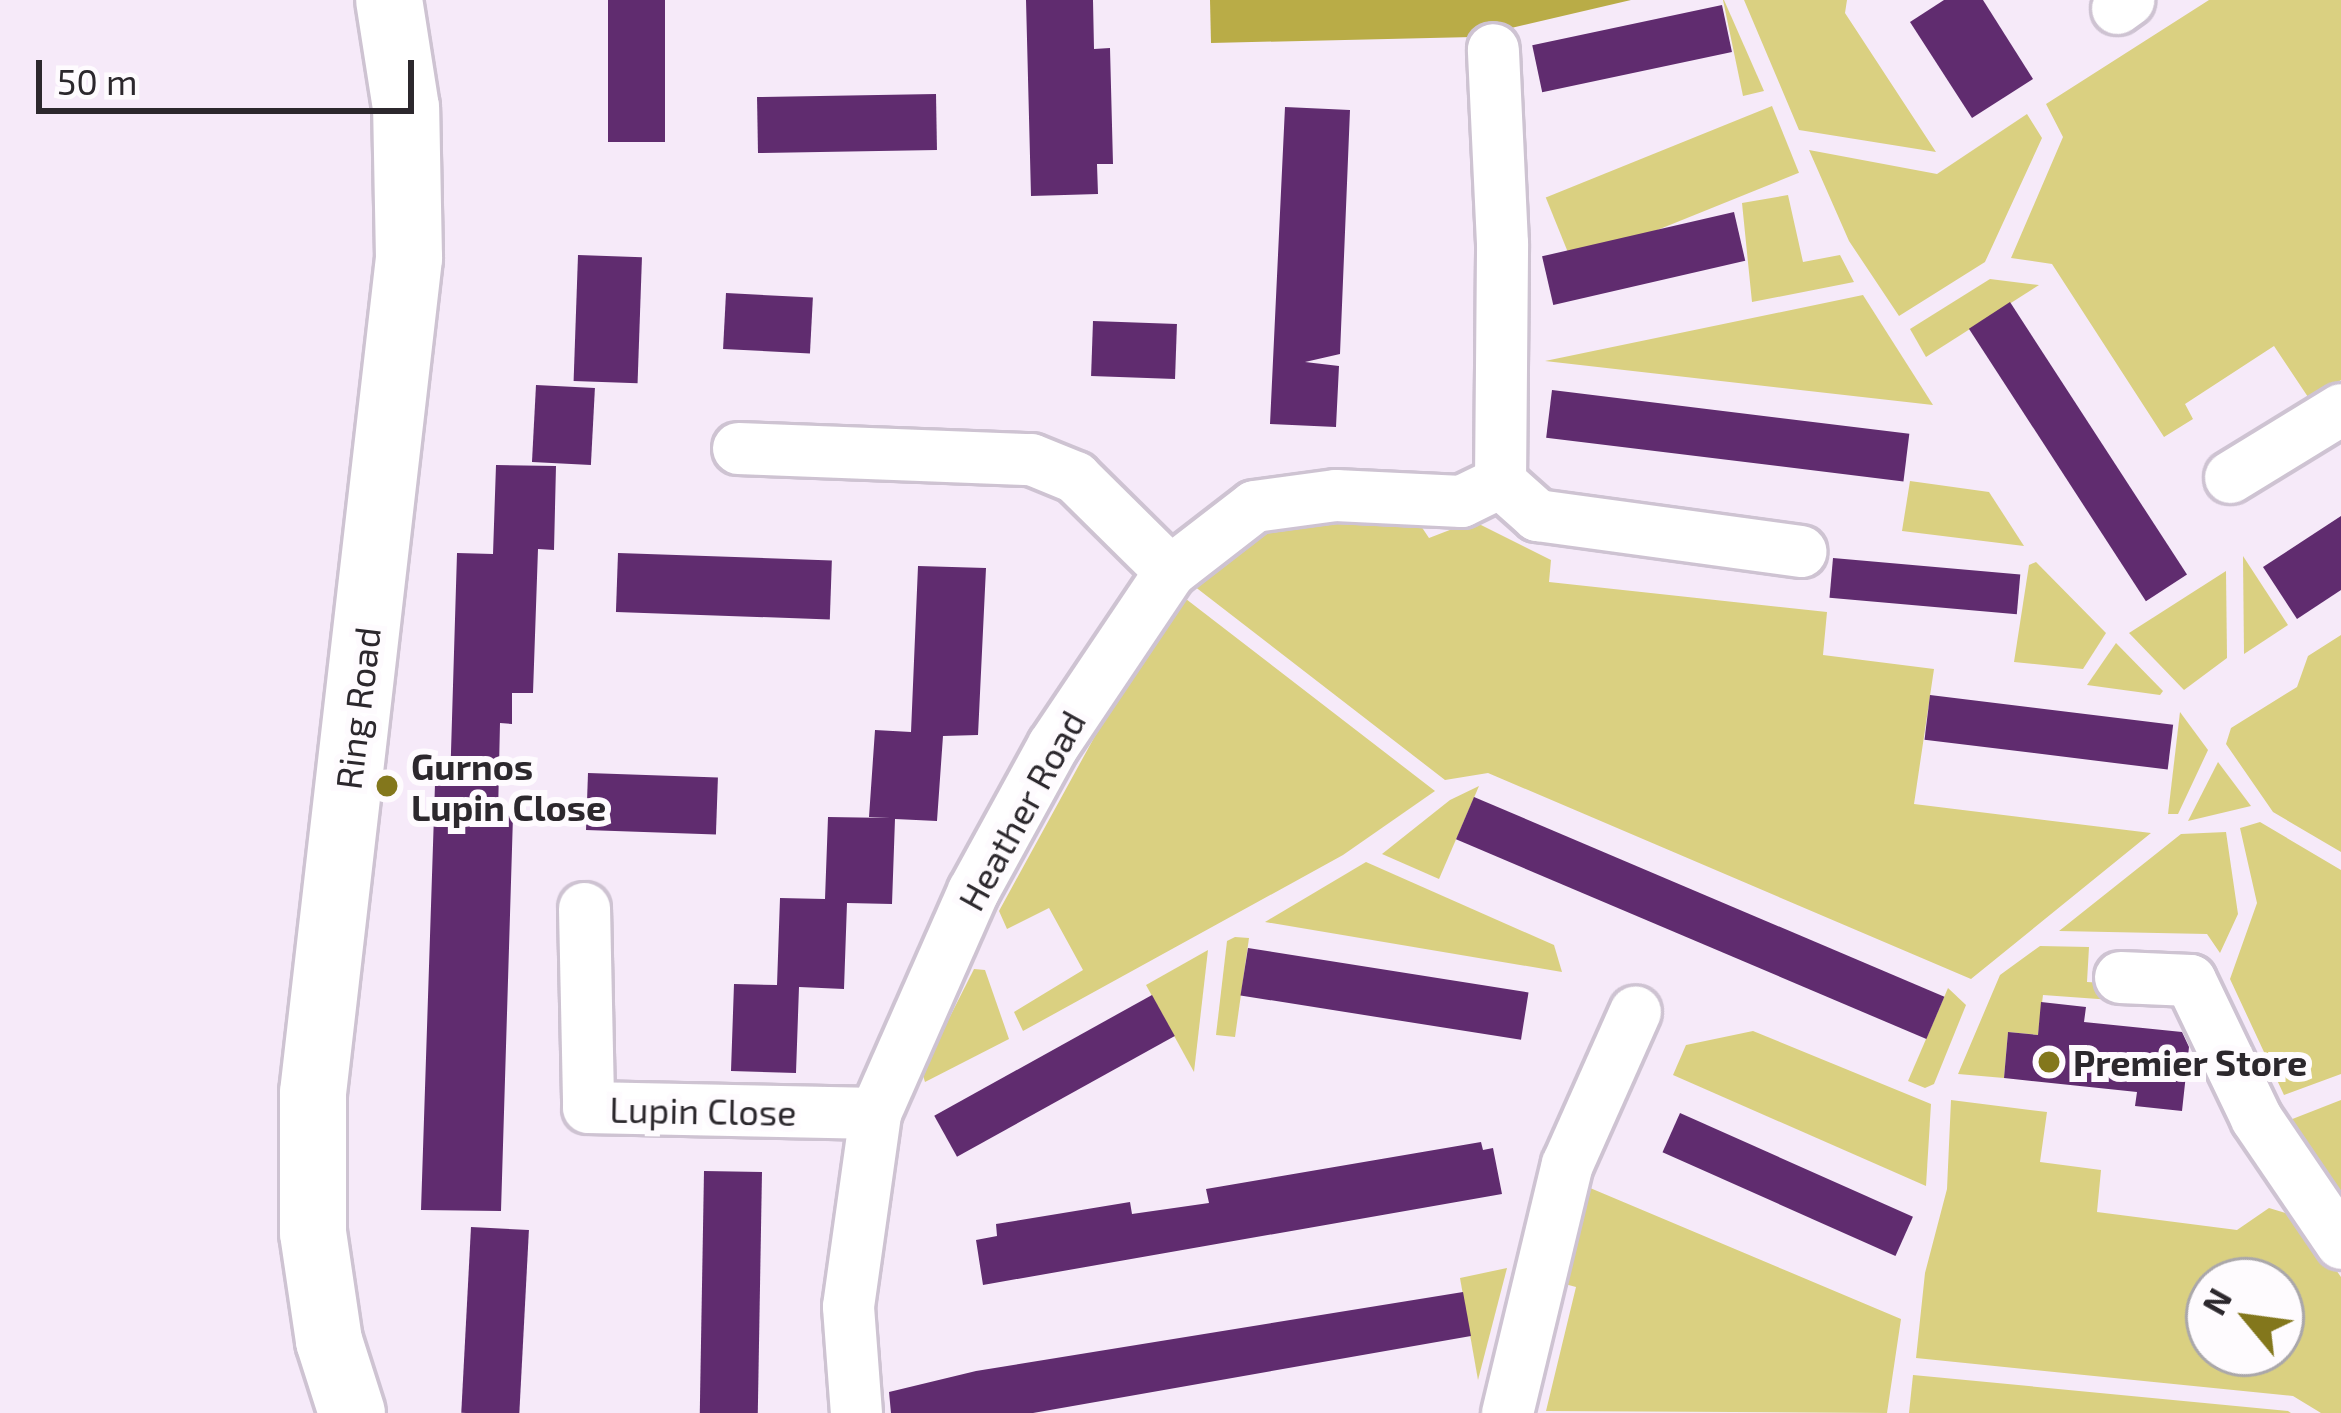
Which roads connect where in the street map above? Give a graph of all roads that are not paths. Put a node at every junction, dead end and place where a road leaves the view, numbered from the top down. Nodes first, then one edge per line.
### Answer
1 (389, 0) edge
2 (1493, 50) dead end
3 (2341, 409) edge
4 (737, 448) dead end
5 (2230, 477) dead end
6 (1500, 482) junction
7 (1801, 551) dead end
8 (1170, 571) junction
9 (584, 908) dead end
10 (2120, 977) dead end
11 (1635, 1011) dead end
12 (875, 1113) junction
13 (2341, 1243) edge
14 (352, 1413) edge
15 (856, 1413) edge
16 (1508, 1413) edge

1 - 14 street, Ring Road
2 - 6 street
3 - 5 street
4 - 8 street
6 - 7 street
6 - 8 street, Heather Road
8 - 12 street, Heather Road
9 - 12 street, Lupin Close
10 - 13 street
11 - 16 street
12 - 15 street, Heather Road

